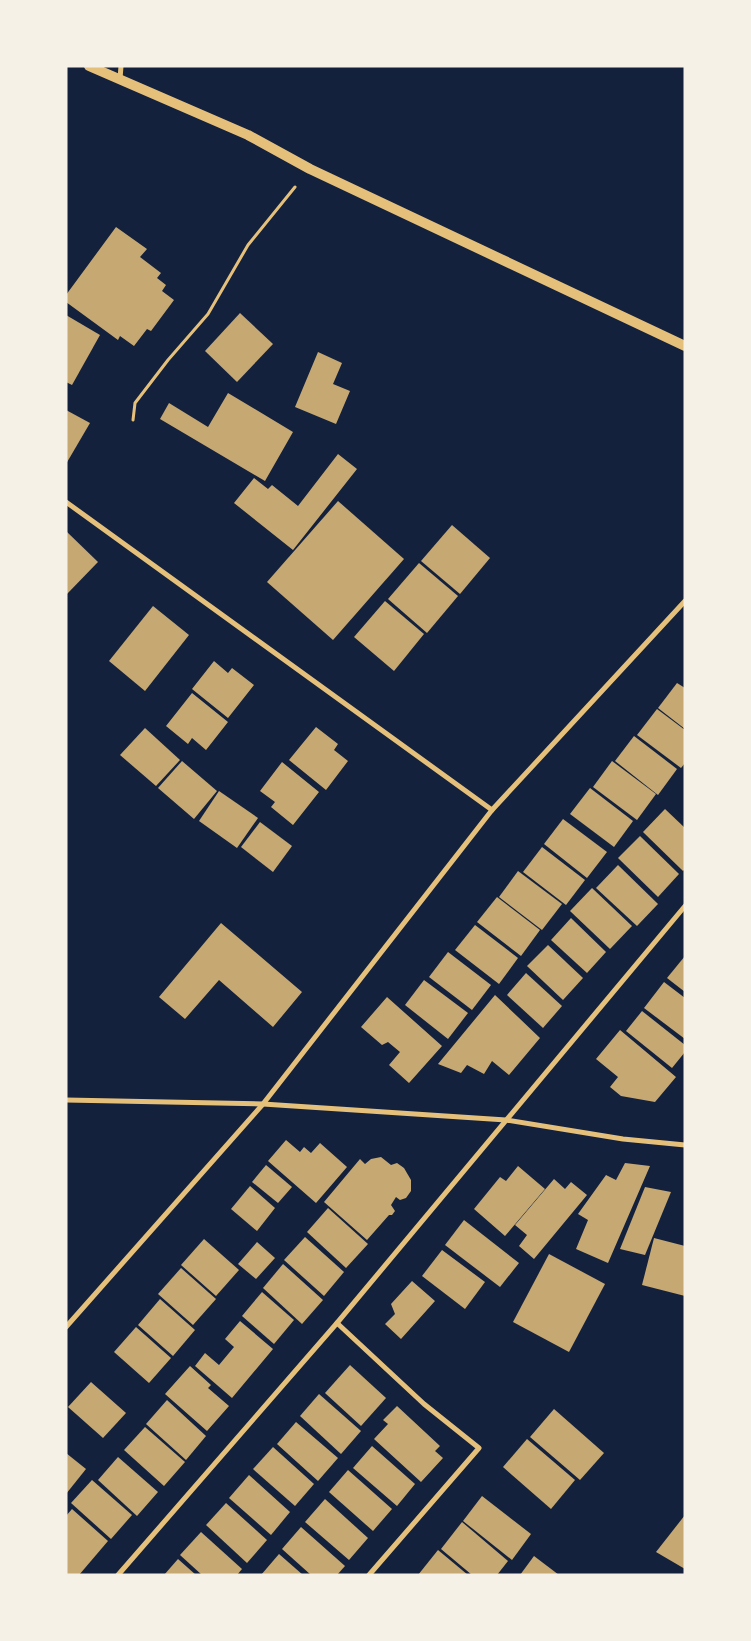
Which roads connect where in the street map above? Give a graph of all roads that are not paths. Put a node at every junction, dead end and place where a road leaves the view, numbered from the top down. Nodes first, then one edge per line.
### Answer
1 (89, 66) edge
2 (121, 66) edge
3 (120, 79) junction
4 (685, 346) edge
5 (66, 502) edge
6 (685, 601) edge
7 (492, 810) junction
8 (685, 906) edge
9 (66, 1100) edge
10 (263, 1104) junction
11 (506, 1120) junction
12 (685, 1145) edge
13 (338, 1323) junction
14 (66, 1327) edge
15 (118, 1575) edge
16 (368, 1575) edge

1 - 3 main road
2 - 3 street
3 - 4 main road
5 - 7 street
6 - 7 street
7 - 10 street
8 - 11 street
9 - 10 street
10 - 11 street
10 - 14 street
11 - 12 street
11 - 13 street
13 - 15 street
13 - 16 street

